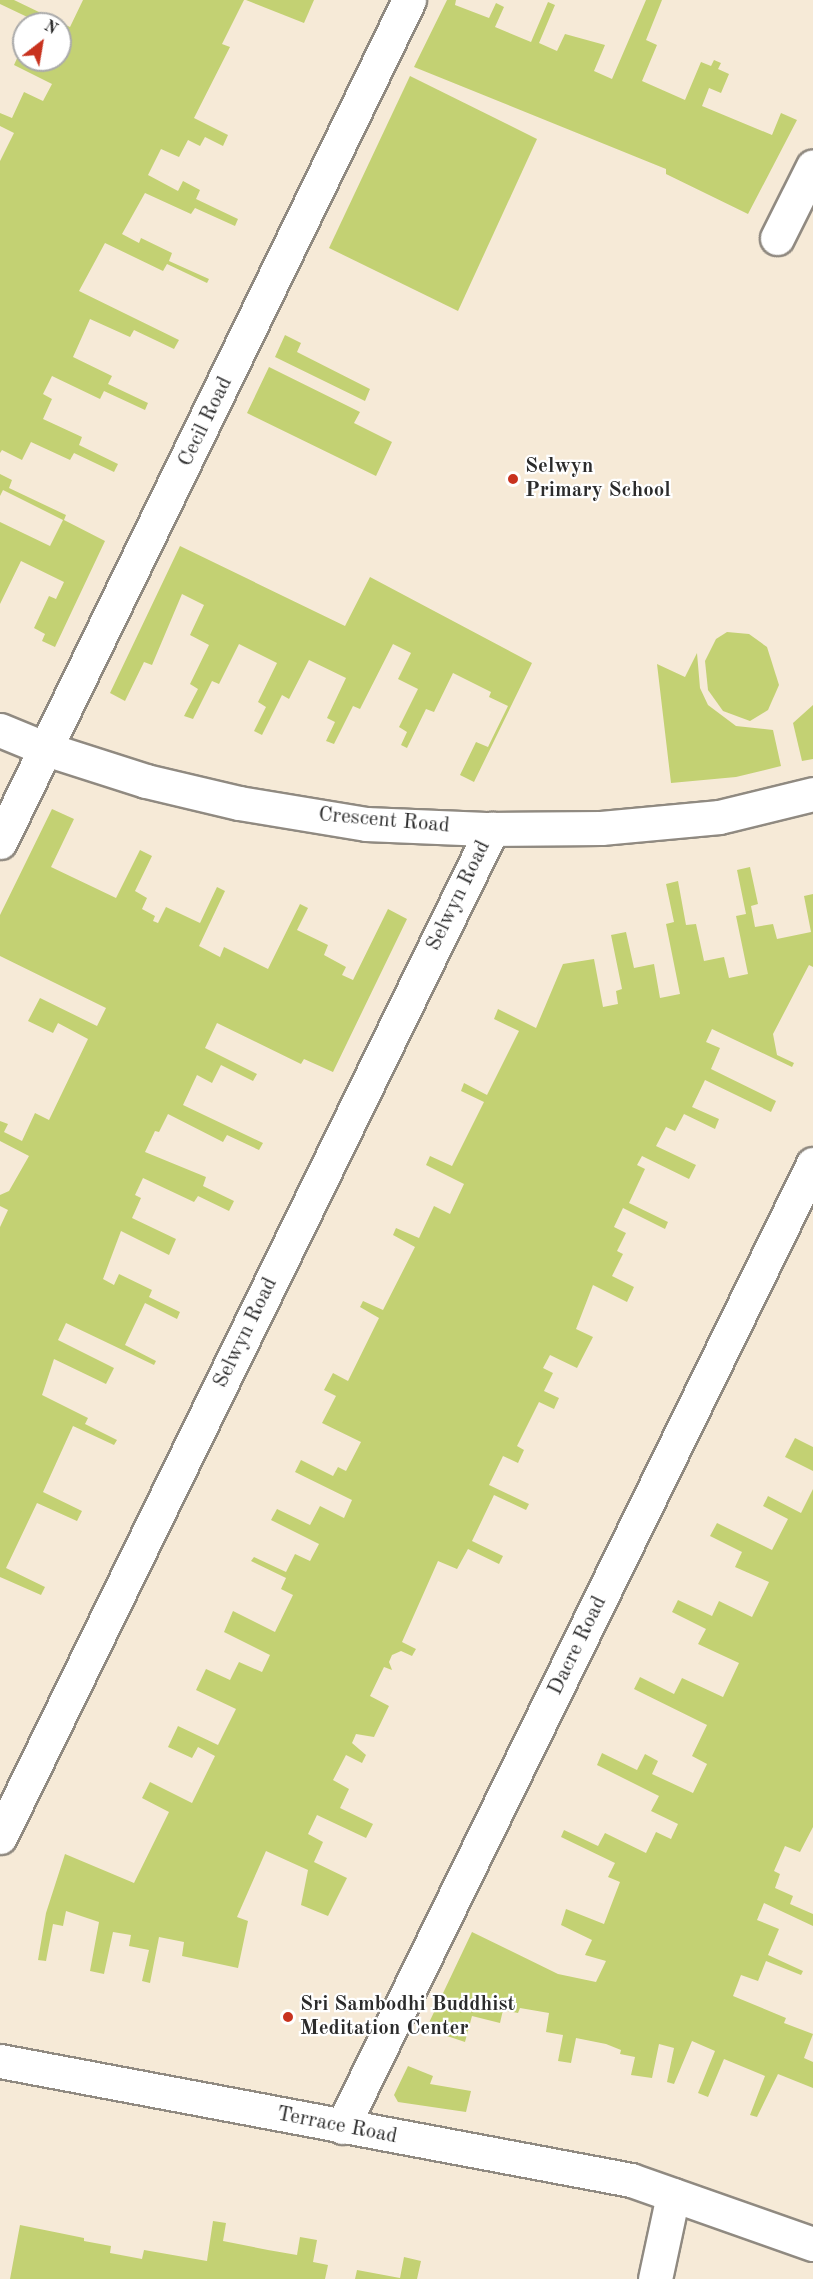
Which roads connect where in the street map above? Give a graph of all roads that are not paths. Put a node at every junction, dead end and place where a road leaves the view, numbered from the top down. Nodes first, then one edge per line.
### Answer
1 (409, 0) edge
2 (813, 166) edge
3 (777, 238) dead end
4 (0, 730) edge
5 (46, 749) junction
6 (813, 794) edge
7 (492, 829) junction
8 (0, 842) edge
9 (813, 1164) edge
10 (0, 1837) edge
11 (0, 2061) edge
12 (342, 2127) junction
13 (673, 2195) junction
14 (810, 2234) edge
15 (656, 2279) edge

1 - 5 street, Cecil Road
2 - 3 street
4 - 5 street, Crescent Road
5 - 7 street, Crescent Road
5 - 8 street, Cecil Road
6 - 7 street, Crescent Road
7 - 10 street, Selwyn Road
9 - 12 street, Dacre Road
11 - 12 street, Terrace Road
12 - 13 street, Terrace Road
13 - 14 street, Terrace Road
13 - 15 street

